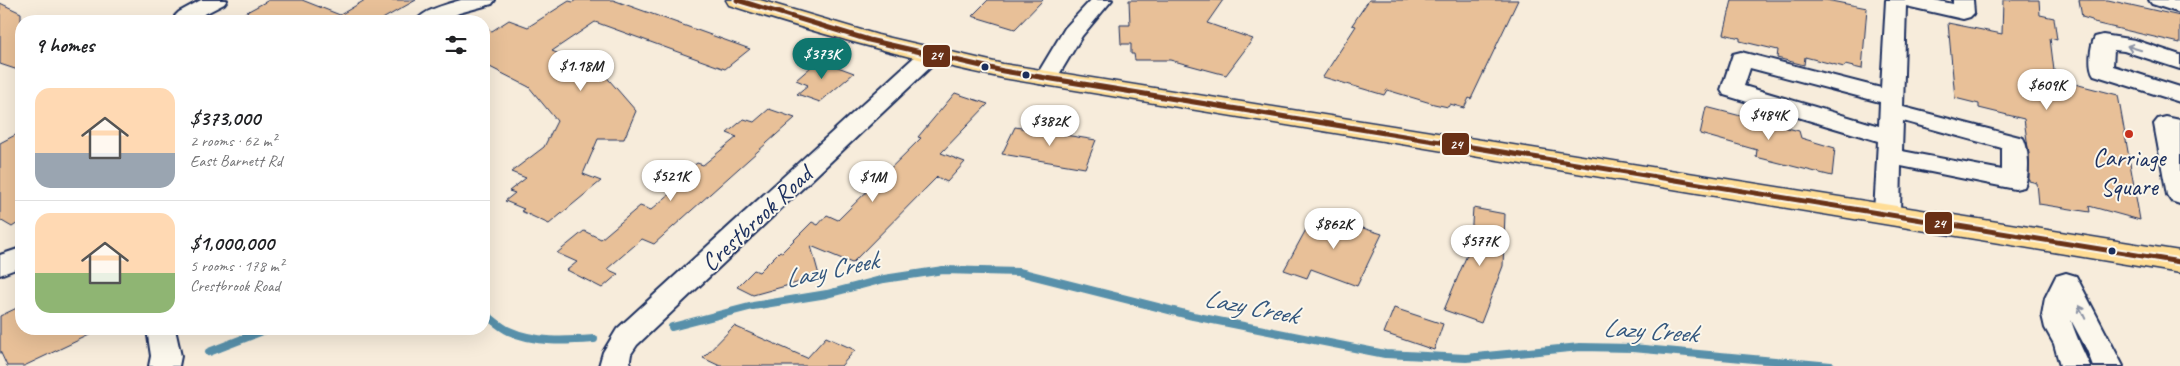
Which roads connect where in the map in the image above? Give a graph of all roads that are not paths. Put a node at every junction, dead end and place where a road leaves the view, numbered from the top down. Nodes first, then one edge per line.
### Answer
1 (217, 0) edge
2 (485, 0) edge
3 (737, 0) edge
4 (1102, 0) edge
5 (1896, 0) edge
6 (1908, 0) edge
7 (1963, 0) edge
8 (2159, 0) edge
9 (2180, 6) edge
10 (188, 15) edge
11 (440, 15) edge
12 (930, 55) junction
13 (2180, 62) edge
14 (1046, 78) junction
15 (2180, 95) edge
16 (1891, 104) junction
17 (2180, 128) edge
18 (1890, 146) junction
19 (2180, 195) edge
20 (1887, 213) junction
21 (15, 259) edge
22 (2180, 262) edge
23 (0, 265) edge
24 (2068, 349) edge
25 (2102, 353) edge
26 (614, 366) edge

1 - 10 street
2 - 11 street
3 - 12 main road
4 - 14 street
5 - 16 street
6 - 7 street
8 - 9 street
12 - 14 main road
12 - 26 street, Crestbrook Road
13 -> 15 street
14 - 20 main road
16 - 18 street
16 - 18 street
16 - 18 street
17 - 19 street
18 - 20 street
20 - 22 main road
21 - 23 street
25 -> 24 street

